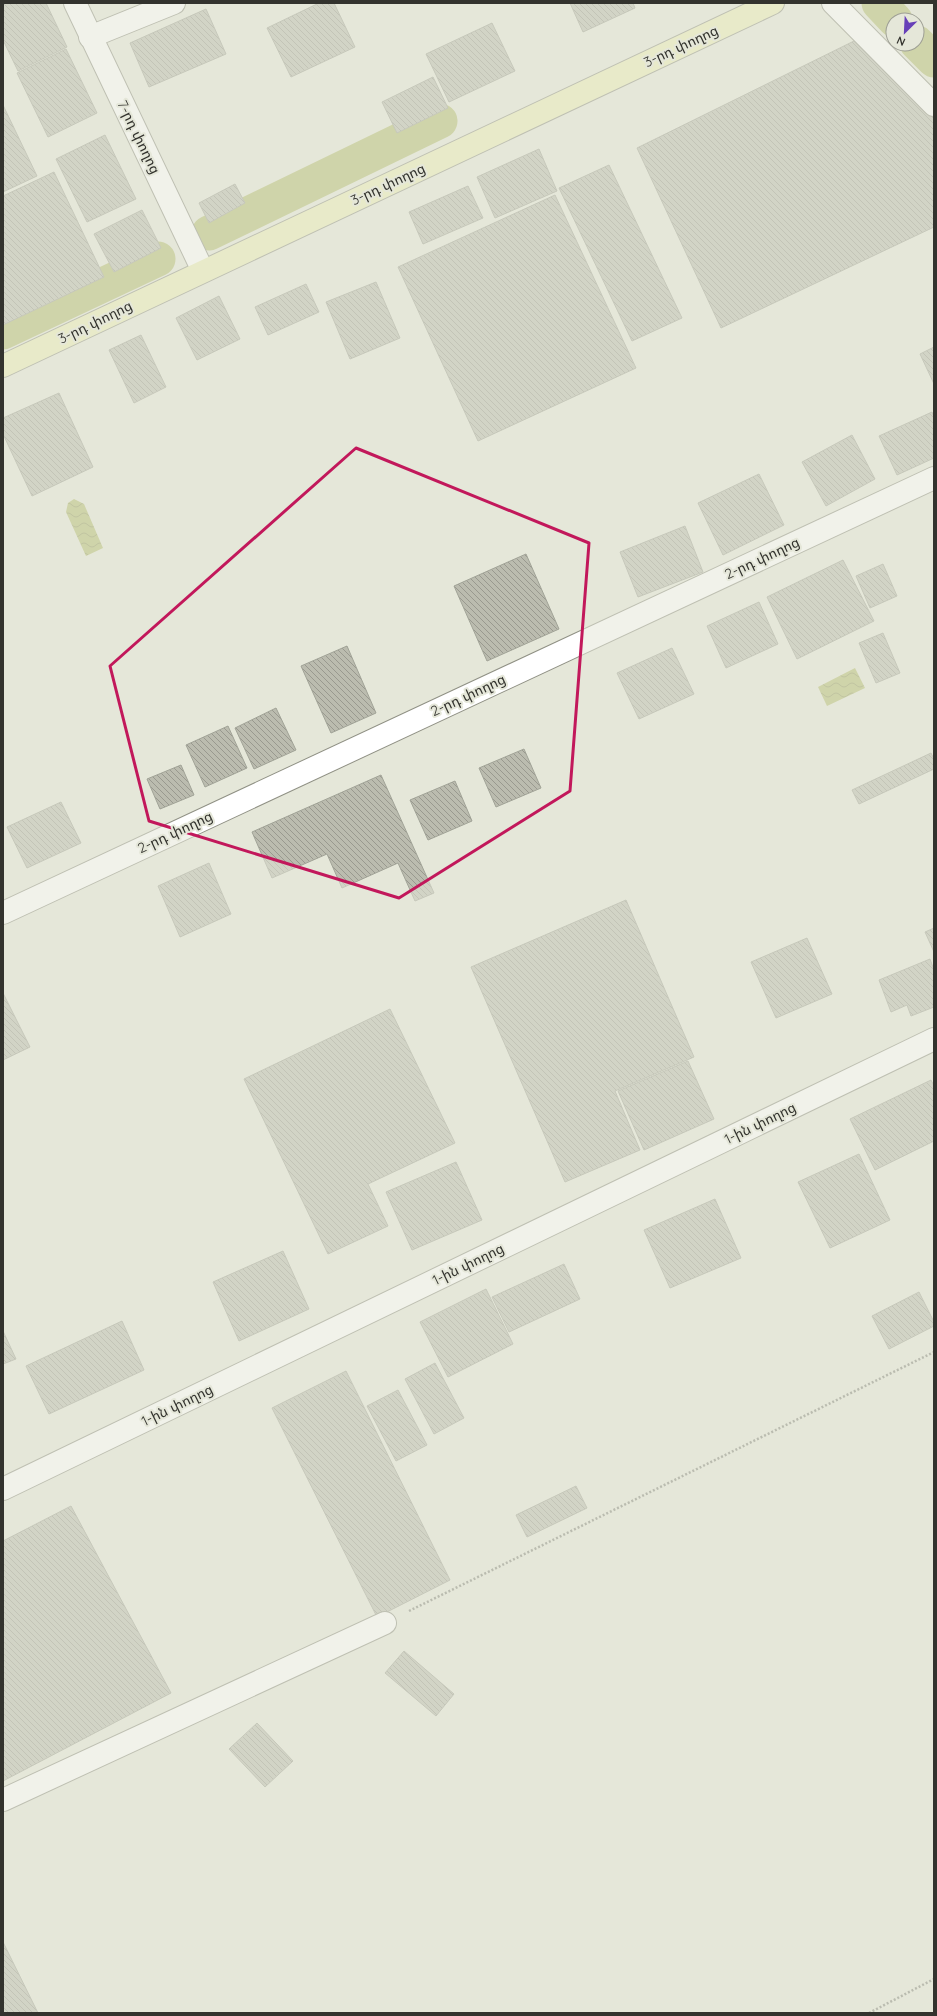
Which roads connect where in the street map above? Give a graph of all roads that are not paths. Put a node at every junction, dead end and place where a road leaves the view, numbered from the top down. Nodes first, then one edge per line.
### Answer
1 (75, 3) edge
2 (174, 3) edge
3 (773, 3) edge
4 (833, 3) edge
5 (90, 38) junction
6 (934, 105) edge
7 (203, 270) junction
8 (3, 366) edge
9 (934, 478) edge
10 (3, 913) edge
11 (934, 1039) edge
12 (3, 1489) edge
13 (385, 1623) road end
14 (3, 1800) edge

1 - 5 street, 7-րդ փողոց
2 - 5 street
3 - 7 main road, 3-րդ փողոց
4 - 6 street
5 - 7 street, 7-րդ փողոց
7 - 8 main road, 3-րդ փողոց
9 - 10 street, 2-րդ փողոց
11 - 12 street, 1-ին փողոց
13 - 14 street

